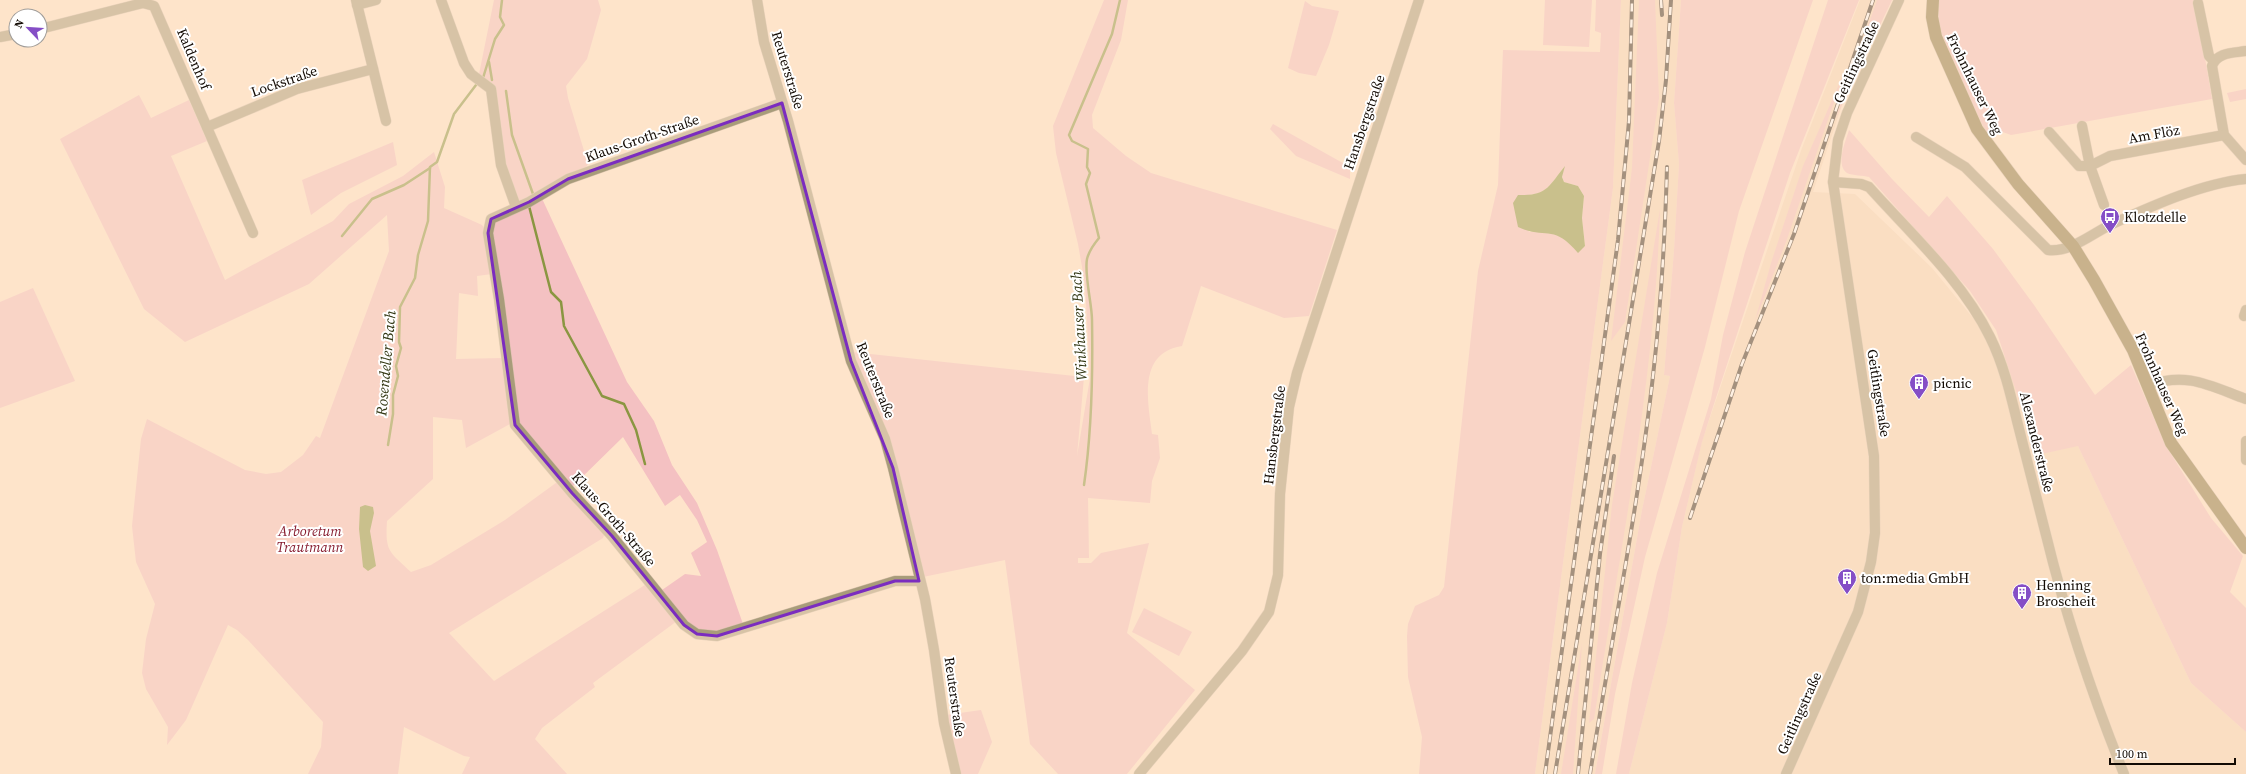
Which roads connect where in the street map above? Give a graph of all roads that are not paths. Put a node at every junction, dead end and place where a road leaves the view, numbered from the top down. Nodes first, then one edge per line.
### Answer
1 (376, 0) edge
2 (440, 0) edge
3 (757, 0) edge
4 (1419, 0) edge
5 (1899, 0) edge
6 (1905, 0) edge
7 (1933, 0) edge
8 (357, 2) edge
9 (2198, 3) dead end
10 (1894, 13) junction
11 (48, 27) edge
12 (2246, 51) edge
13 (2214, 61) junction
14 (373, 69) junction
15 (782, 103) junction
16 (386, 121) dead end
17 (2082, 126) dead end
18 (207, 127) junction
19 (2049, 132) dead end
20 (2224, 135) junction
21 (1916, 137) dead end
22 (2246, 160) edge
23 (2090, 166) junction
24 (2246, 179) edge
25 (1833, 182) junction
26 (2104, 205) dead end
27 (516, 207) junction
28 (252, 233) dead end
29 (2073, 246) junction
30 (2148, 385) junction
31 (2246, 399) edge
32 (2246, 441) edge
33 (2246, 460) edge
34 (2246, 548) edge
35 (919, 581) junction
36 (956, 774) edge
37 (1139, 774) edge
38 (1786, 774) edge
39 (2124, 774) edge

1 - 8 street
2 - 27 street
3 - 15 street, Reuterstraße
4 - 37 street, Hansbergstraße
5 - 10 street, Geitlingstraße
6 - 10 street, Geitlingstraße
7 - 29 main road, Frohnhauser Weg
8 - 14 street
9 - 13 street
10 - 25 street, Geitlingstraße
11 - 18 street, Kaldenhof
12 - 13 street
13 - 20 street
14 - 16 street
14 - 18 street, Lockstraße
15 - 27 street, Klaus-Groth-Straße
15 - 35 street, Reuterstraße
17 - 23 street
18 - 28 street, Kaldenhof
19 - 23 street
20 - 22 street
20 - 23 street, Am Flöz
21 - 29 street
23 - 26 street
24 - 29 street
25 - 38 street, Geitlingstraße
25 - 39 street, Alexanderstraße
27 - 35 street, Klaus-Groth-Straße
29 - 30 main road, Frohnhauser Weg
30 - 31 street
30 - 34 main road, Frohnhauser Weg
32 - 33 street
35 - 36 street, Reuterstraße

